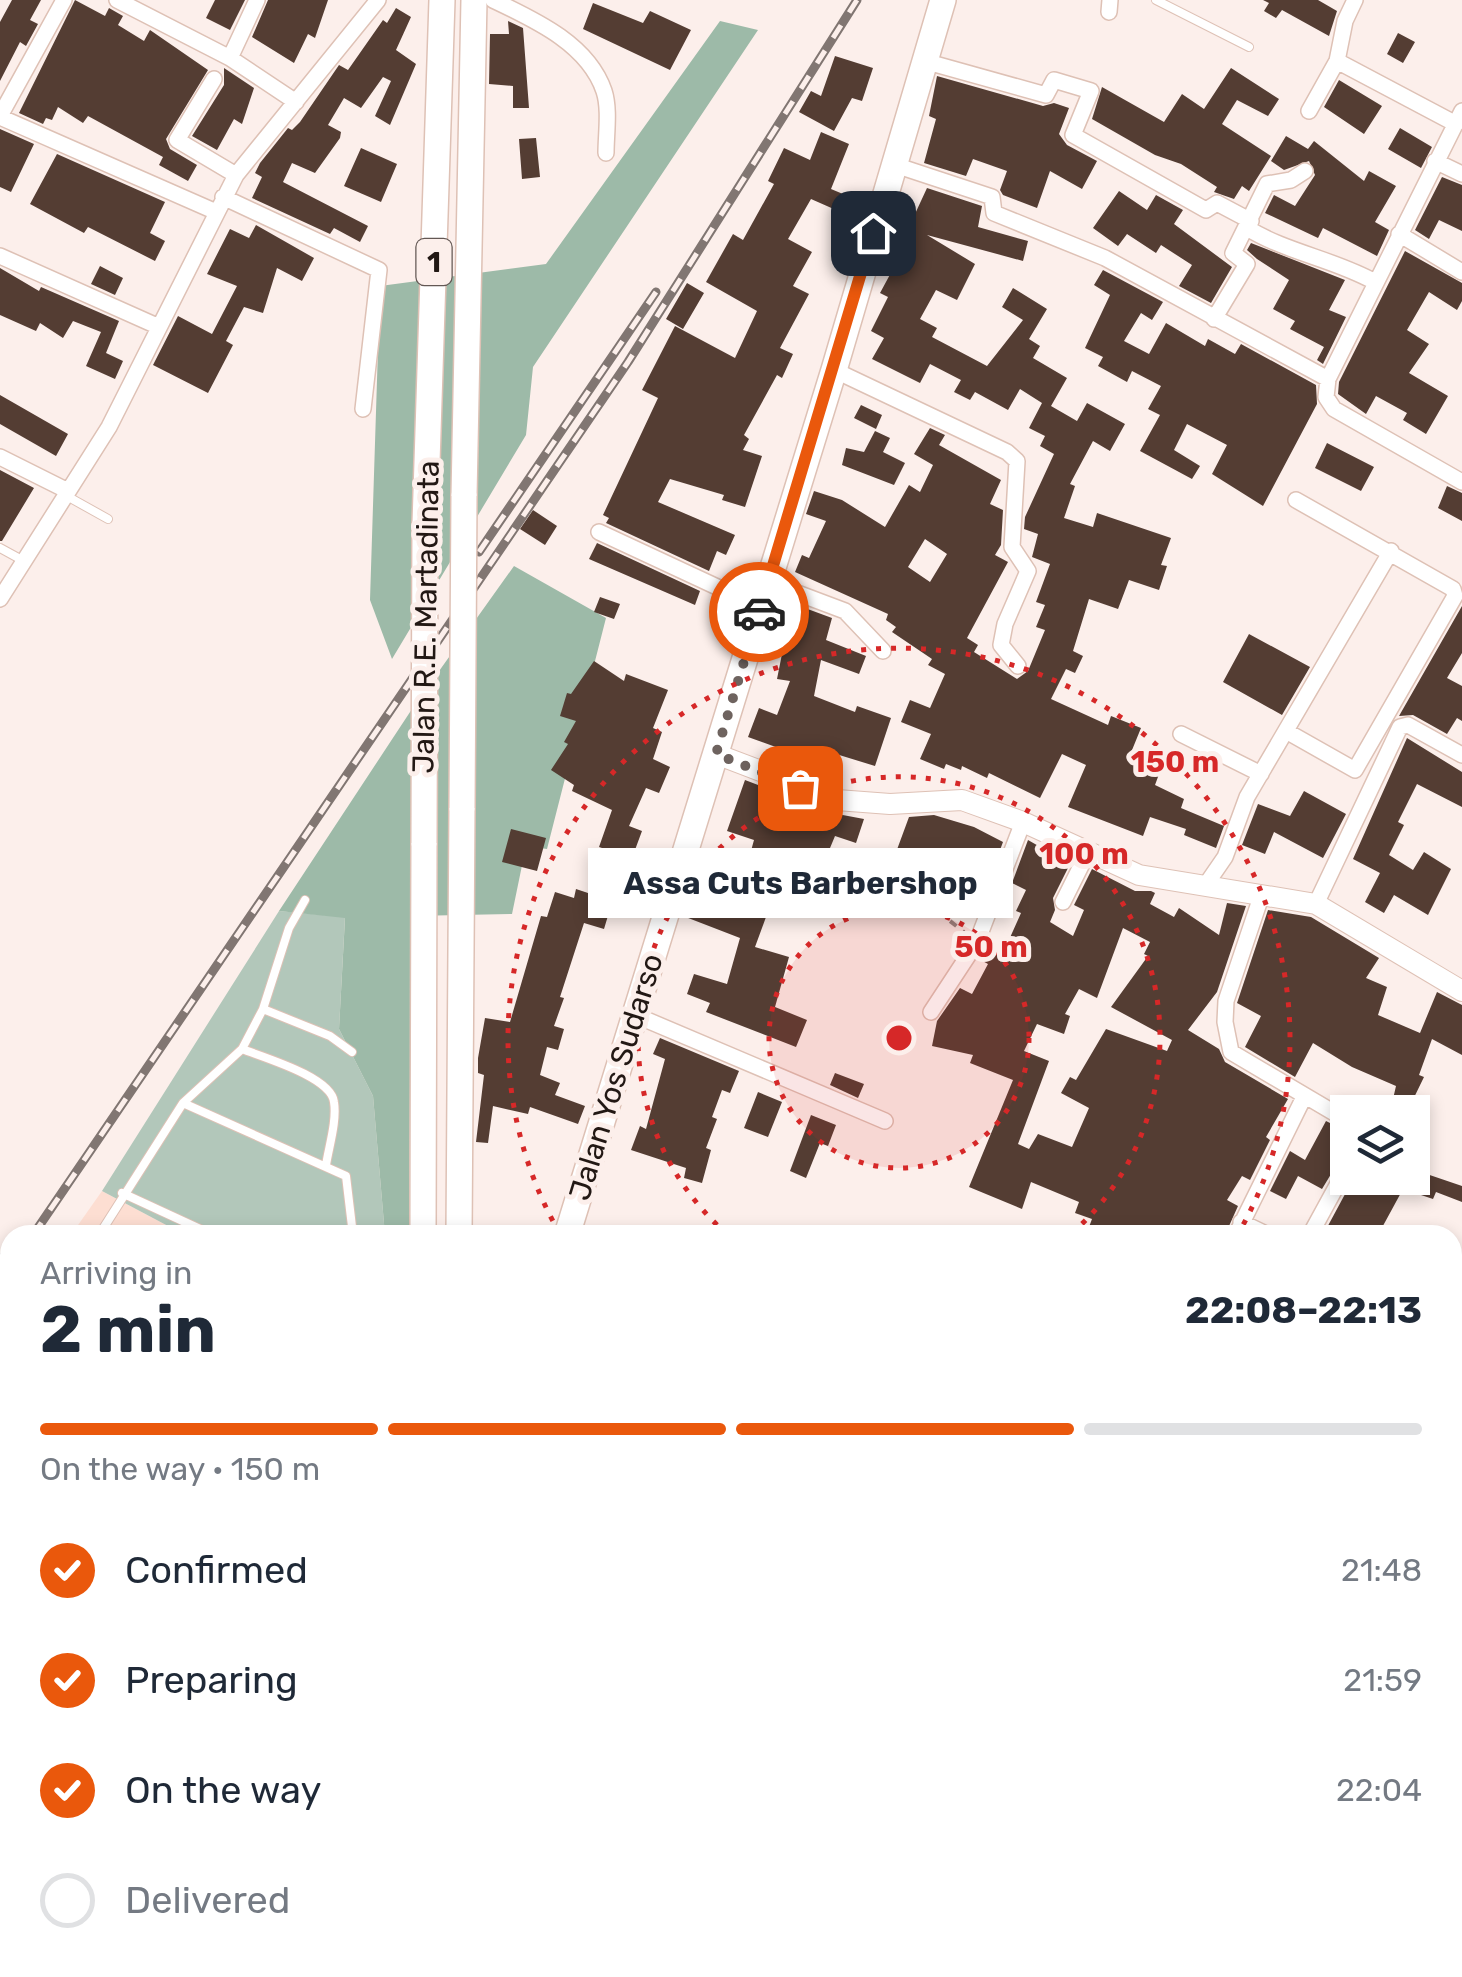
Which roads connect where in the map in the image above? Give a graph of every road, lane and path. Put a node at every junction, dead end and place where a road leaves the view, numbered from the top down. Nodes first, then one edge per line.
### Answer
1 (64, 0) edge
2 (117, 0) edge
3 (256, 0) edge
4 (378, 0) edge
5 (442, 0) edge
6 (474, 0) edge
7 (493, 0) edge
8 (943, 0) edge
9 (1156, 0) edge
10 (1355, 0) edge
11 (1249, 47) dead end
12 (230, 58) junction
13 (924, 60) junction
14 (1336, 61) junction
15 (214, 79) dead end
16 (296, 102) junction
17 (1308, 111) dead end
18 (0, 116) edge
19 (1459, 118) edge
20 (606, 154) dead end
21 (1435, 160) junction
22 (892, 164) junction
23 (1304, 171) dead end
24 (236, 174) junction
25 (1462, 174) edge
26 (218, 204) junction
27 (1249, 225) junction
28 (1399, 234) junction
29 (0, 256) edge
30 (1462, 272) edge
31 (1376, 282) junction
32 (1214, 319) junction
33 (157, 326) junction
34 (834, 370) junction
35 (1328, 379) junction
36 (363, 409) dead end
37 (0, 458) edge
38 (1462, 482) edge
39 (67, 493) junction
40 (1296, 500) dead end
41 (108, 519) dead end
42 (598, 532) dead end
43 (0, 548) edge
44 (1390, 551) junction
45 (22, 560) junction
46 (768, 582) junction
47 (0, 599) edge
48 (760, 607) junction
49 (883, 651) dead end
50 (1018, 666) dead end
51 (1286, 731) junction
52 (1181, 734) dead end
53 (716, 754) junction
54 (1462, 755) edge
55 (1261, 774) junction
56 (1024, 822) junction
57 (1086, 854) junction
58 (928, 879) dead end
59 (1204, 886) junction
60 (1262, 894) junction
61 (306, 900) dead end
62 (1064, 902) dead end
63 (1316, 904) junction
64 (977, 942) junction
65 (1462, 991) edge
66 (263, 1009) junction
67 (931, 1012) dead end
68 (635, 1015) junction
69 (242, 1049) junction
70 (352, 1052) dead end
71 (1304, 1097) junction
72 (183, 1103) junction
73 (1330, 1111) edge
74 (885, 1121) dead end
75 (326, 1165) junction
76 (122, 1193) junction
77 (1332, 1195) edge
78 (104, 1225) edge
79 (191, 1225) edge
80 (351, 1225) edge
81 (423, 1225) edge
82 (459, 1225) edge
83 (569, 1225) edge
84 (1240, 1225) edge
85 (1315, 1225) edge

1 - 18 street
2 - 12 street
3 - 12 street
4 - 16 street
5 - 81 highway, Jalan R.E. Martadinata / 1, bridge
6 - 82 highway, Jalan R.E. Martadinata / 1, bridge
7 - 20 street
8 - 13 highway, Jalan Yos Sudarso
9 - 11 lane
10 - 14 street
12 - 16 street
13 - 22 highway, Jalan Yos Sudarso
13 - 27 street
14 - 17 street
14 - 19 street
15 - 24 street
16 - 24 street
18 - 26 street
19 - 21 street
21 - 25 street
21 - 28 street
22 - 32 street
22 - 34 highway, Jalan Yos Sudarso
23 - 27 street
24 - 26 street
26 - 33 street
26 - 36 street
27 - 31 street
27 - 32 street
28 - 30 street
28 - 31 street
29 - 33 street
31 - 35 street
32 - 35 street
33 - 39 street
34 - 46 highway, Jalan Yos Sudarso
34 - 50 street
35 - 38 street
37 - 39 street
39 - 41 lane
39 - 45 street
40 - 44 street
42 - 48 street
43 - 45 lane
44 - 51 street
44 - 51 street
45 - 47 street
46 - 48 highway, Jalan Yos Sudarso
46 - 49 street
48 - 53 highway, Jalan Yos Sudarso
51 - 55 street
52 - 55 street
53 - 56 street
53 - 68 highway, Jalan Yos Sudarso
54 - 63 street
55 - 59 street
56 - 57 street
56 - 64 street
57 - 59 street
57 - 62 street
58 - 64 path
59 - 60 street
60 - 63 street
60 - 71 street
61 - 66 lane
63 - 65 street
64 - 67 street
66 - 69 lane
66 - 70 lane
68 - 74 street
68 - 83 highway, Jalan Yos Sudarso
69 - 72 lane
69 - 75 lane
71 - 73 street
71 - 84 street
72 - 75 lane
72 - 76 lane
75 - 80 lane
76 - 78 lane
76 - 79 lane
77 - 85 street

